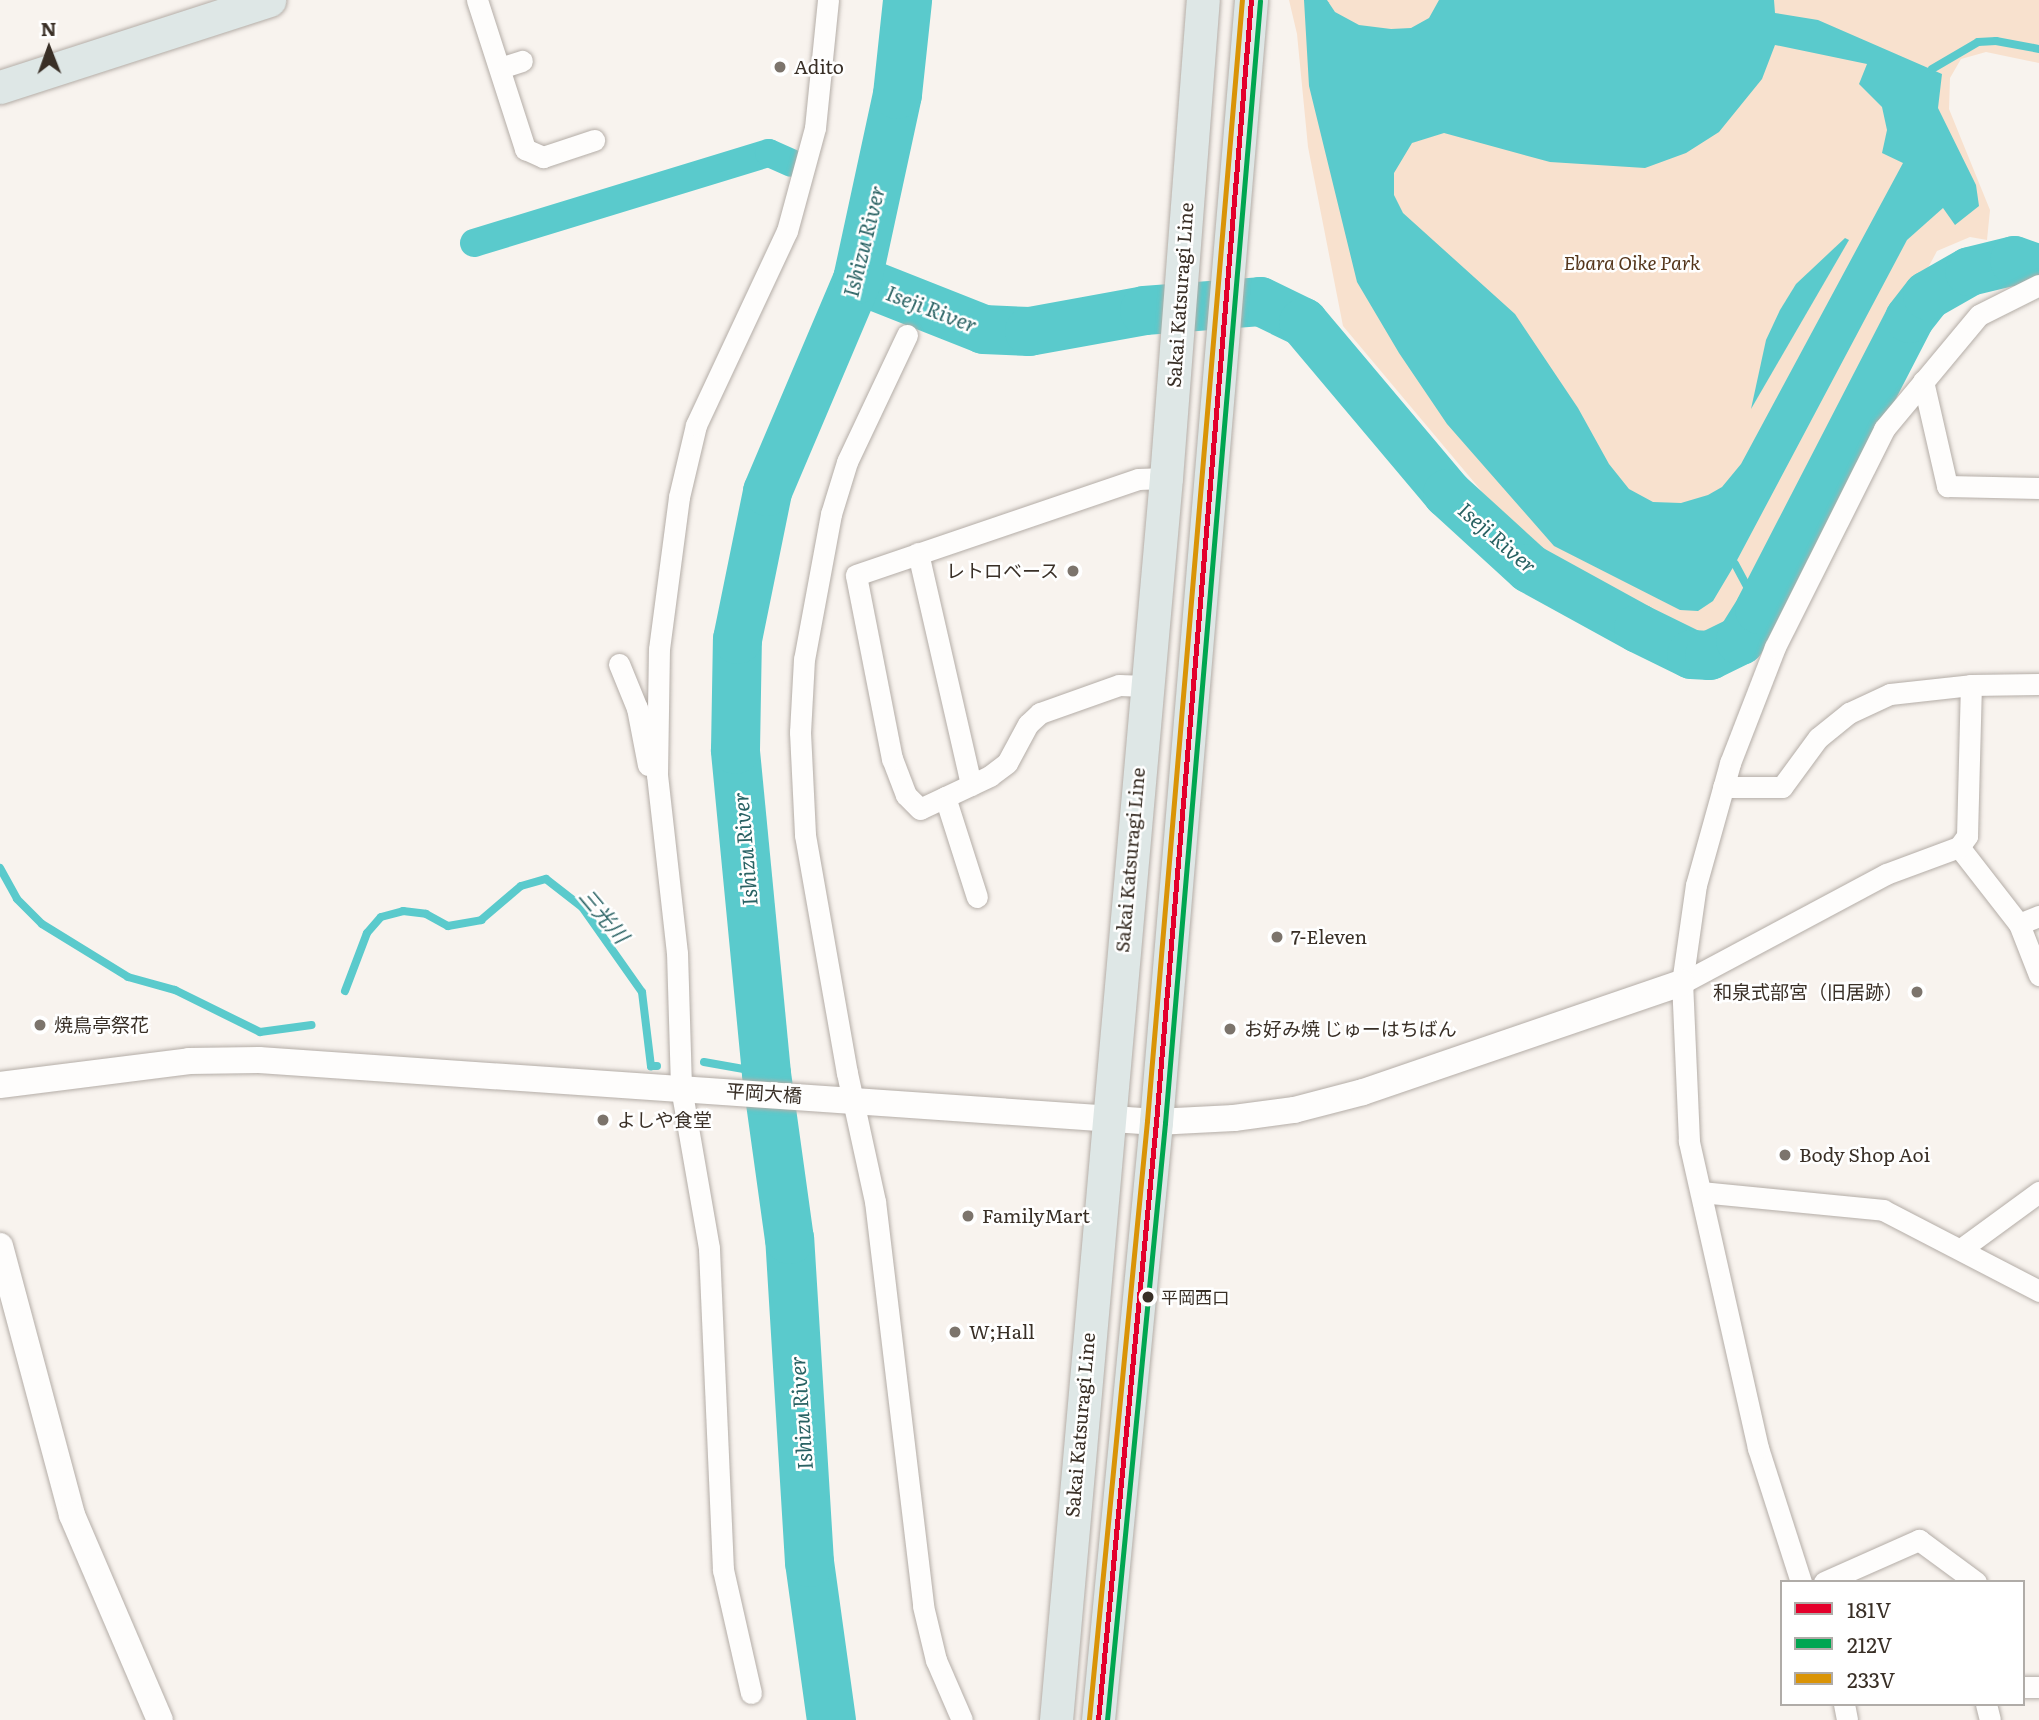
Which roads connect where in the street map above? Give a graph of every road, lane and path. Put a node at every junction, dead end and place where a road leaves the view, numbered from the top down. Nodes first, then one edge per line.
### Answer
1 (269, 0) edge
2 (477, 0) edge
3 (828, 0) edge
4 (1203, 0) edge
5 (1251, 0) edge
6 (522, 61) dead end
7 (500, 68) junction
8 (0, 87) edge
9 (594, 139) dead end
10 (2039, 285) edge
11 (907, 335) dead end
12 (1923, 381) junction
13 (1166, 478) junction
14 (2039, 488) edge
15 (918, 553) junction
16 (620, 664) dead end
17 (2039, 684) edge
18 (1971, 685) junction
19 (1146, 686) junction
20 (657, 775) junction
21 (971, 785) junction
22 (1723, 787) junction
23 (945, 797) junction
24 (1959, 847) junction
25 (977, 897) dead end
26 (2029, 920) edge
27 (2039, 975) edge
28 (1682, 983) junction
29 (0, 1085) edge
30 (687, 1088) junction
31 (844, 1100) junction
32 (1106, 1119) junction
33 (1156, 1122) junction
34 (1701, 1192) junction
35 (2039, 1192) edge
36 (0, 1246) edge
37 (1962, 1249) junction
38 (2039, 1291) edge
39 (1800, 1580) edge
40 (1829, 1580) edge
41 (1973, 1580) edge
42 (751, 1693) dead end
43 (160, 1720) edge
44 (962, 1720) edge
45 (1056, 1720) edge
46 (1098, 1720) edge

1 - 8 main road
2 - 7 street
3 - 20 street
4 - 13 main road, Sakai Katsuragi Line
5 - 33 main road
6 - 7 street
7 - 9 street
10 - 12 street
11 - 31 street
12 - 14 street
12 - 22 street
13 - 15 street
13 - 19 main road, Sakai Katsuragi Line
15 - 21 street
15 - 23 street
16 - 20 street
17 - 18 street
18 - 22 street
18 - 24 street
19 - 21 street
19 - 32 main road, Sakai Katsuragi Line
20 - 30 street
21 - 23 street
22 - 28 street
23 - 25 street
24 - 26 street
24 - 28 street
26 - 27 street
28 - 33 street, 平岡大橋
28 - 34 street
29 - 30 street, 平岡大橋
30 - 31 street, 平岡大橋
30 - 42 street
31 - 32 street, 平岡大橋
31 - 44 street
32 - 33 street, 平岡大橋
32 - 45 main road, Sakai Katsuragi Line
33 - 46 main road
34 - 37 street
34 - 39 street
35 - 37 street
36 - 43 street
37 - 38 street
40 - 41 street

